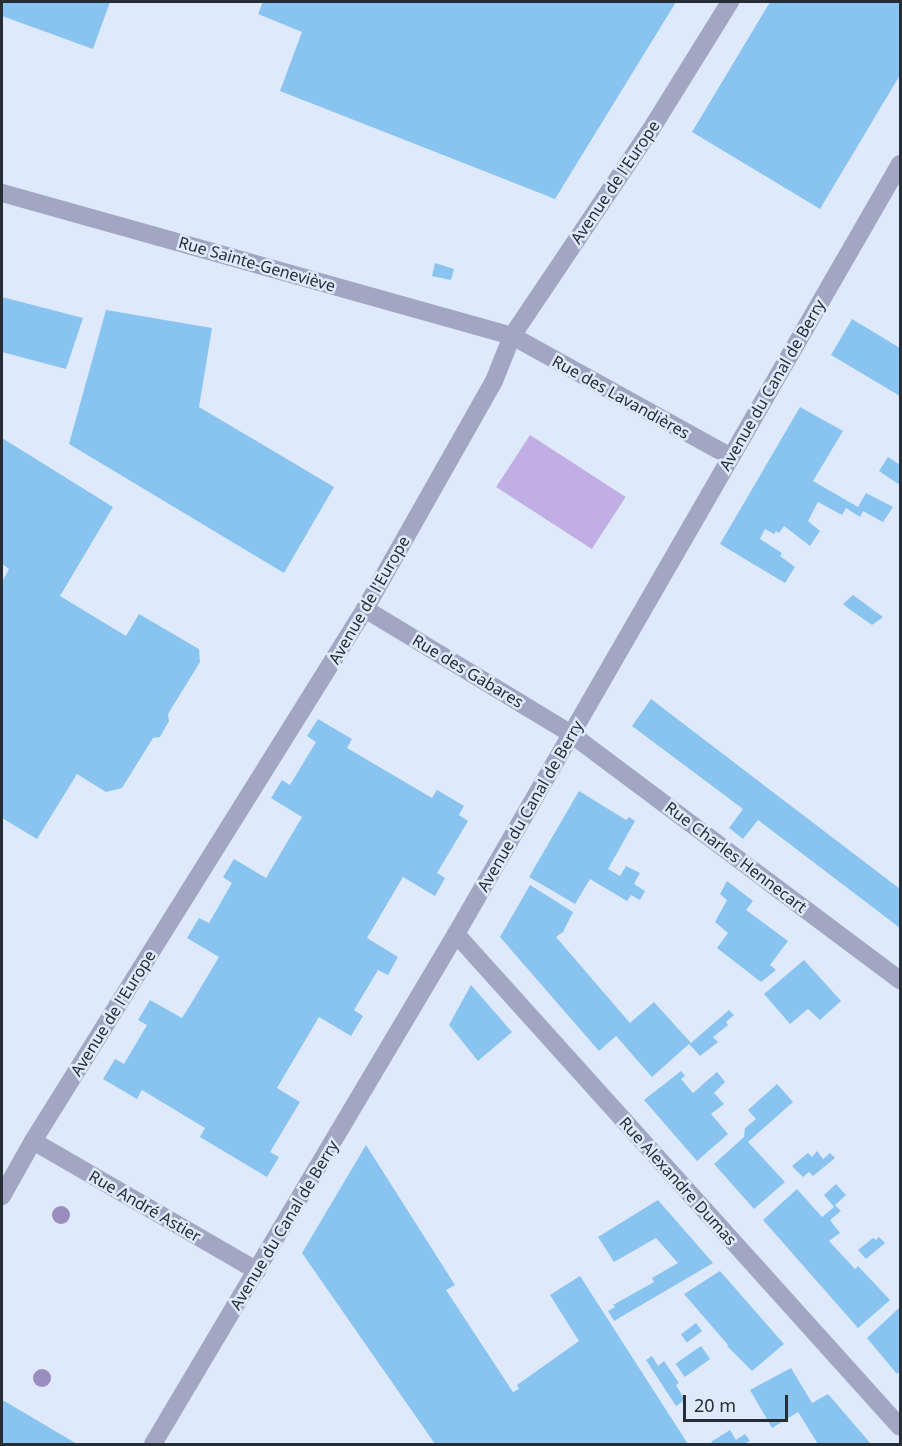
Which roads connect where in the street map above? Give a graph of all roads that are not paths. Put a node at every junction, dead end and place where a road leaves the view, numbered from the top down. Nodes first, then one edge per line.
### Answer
1 (730, 2) edge
2 (900, 164) edge
3 (2, 193) edge
4 (512, 336) junction
5 (731, 457) junction
6 (364, 609) junction
7 (571, 734) junction
8 (456, 934) junction
9 (900, 980) edge
10 (33, 1141) junction
11 (2, 1196) edge
12 (256, 1271) junction
13 (900, 1427) edge
14 (153, 1444) edge

1 - 4 street, Avenue de l'Europe
2 - 5 street, Avenue du Canal de Berry
3 - 4 street, Rue Sainte-Geneviève
4 - 5 street, Rue des Lavandières
4 - 6 street, Avenue de l'Europe
5 - 7 street, Avenue du Canal de Berry
6 - 7 street, Rue des Gabares
6 - 10 street, Avenue de l'Europe
7 - 8 street, Avenue du Canal de Berry
7 - 9 street, Rue Charles Hennecart
8 - 12 street, Avenue du Canal de Berry
8 - 13 street, Rue Alexandre Dumas
10 - 11 street, Avenue de l'Europe
10 - 12 street, Rue André Astier
12 - 14 street, Avenue du Canal de Berry

